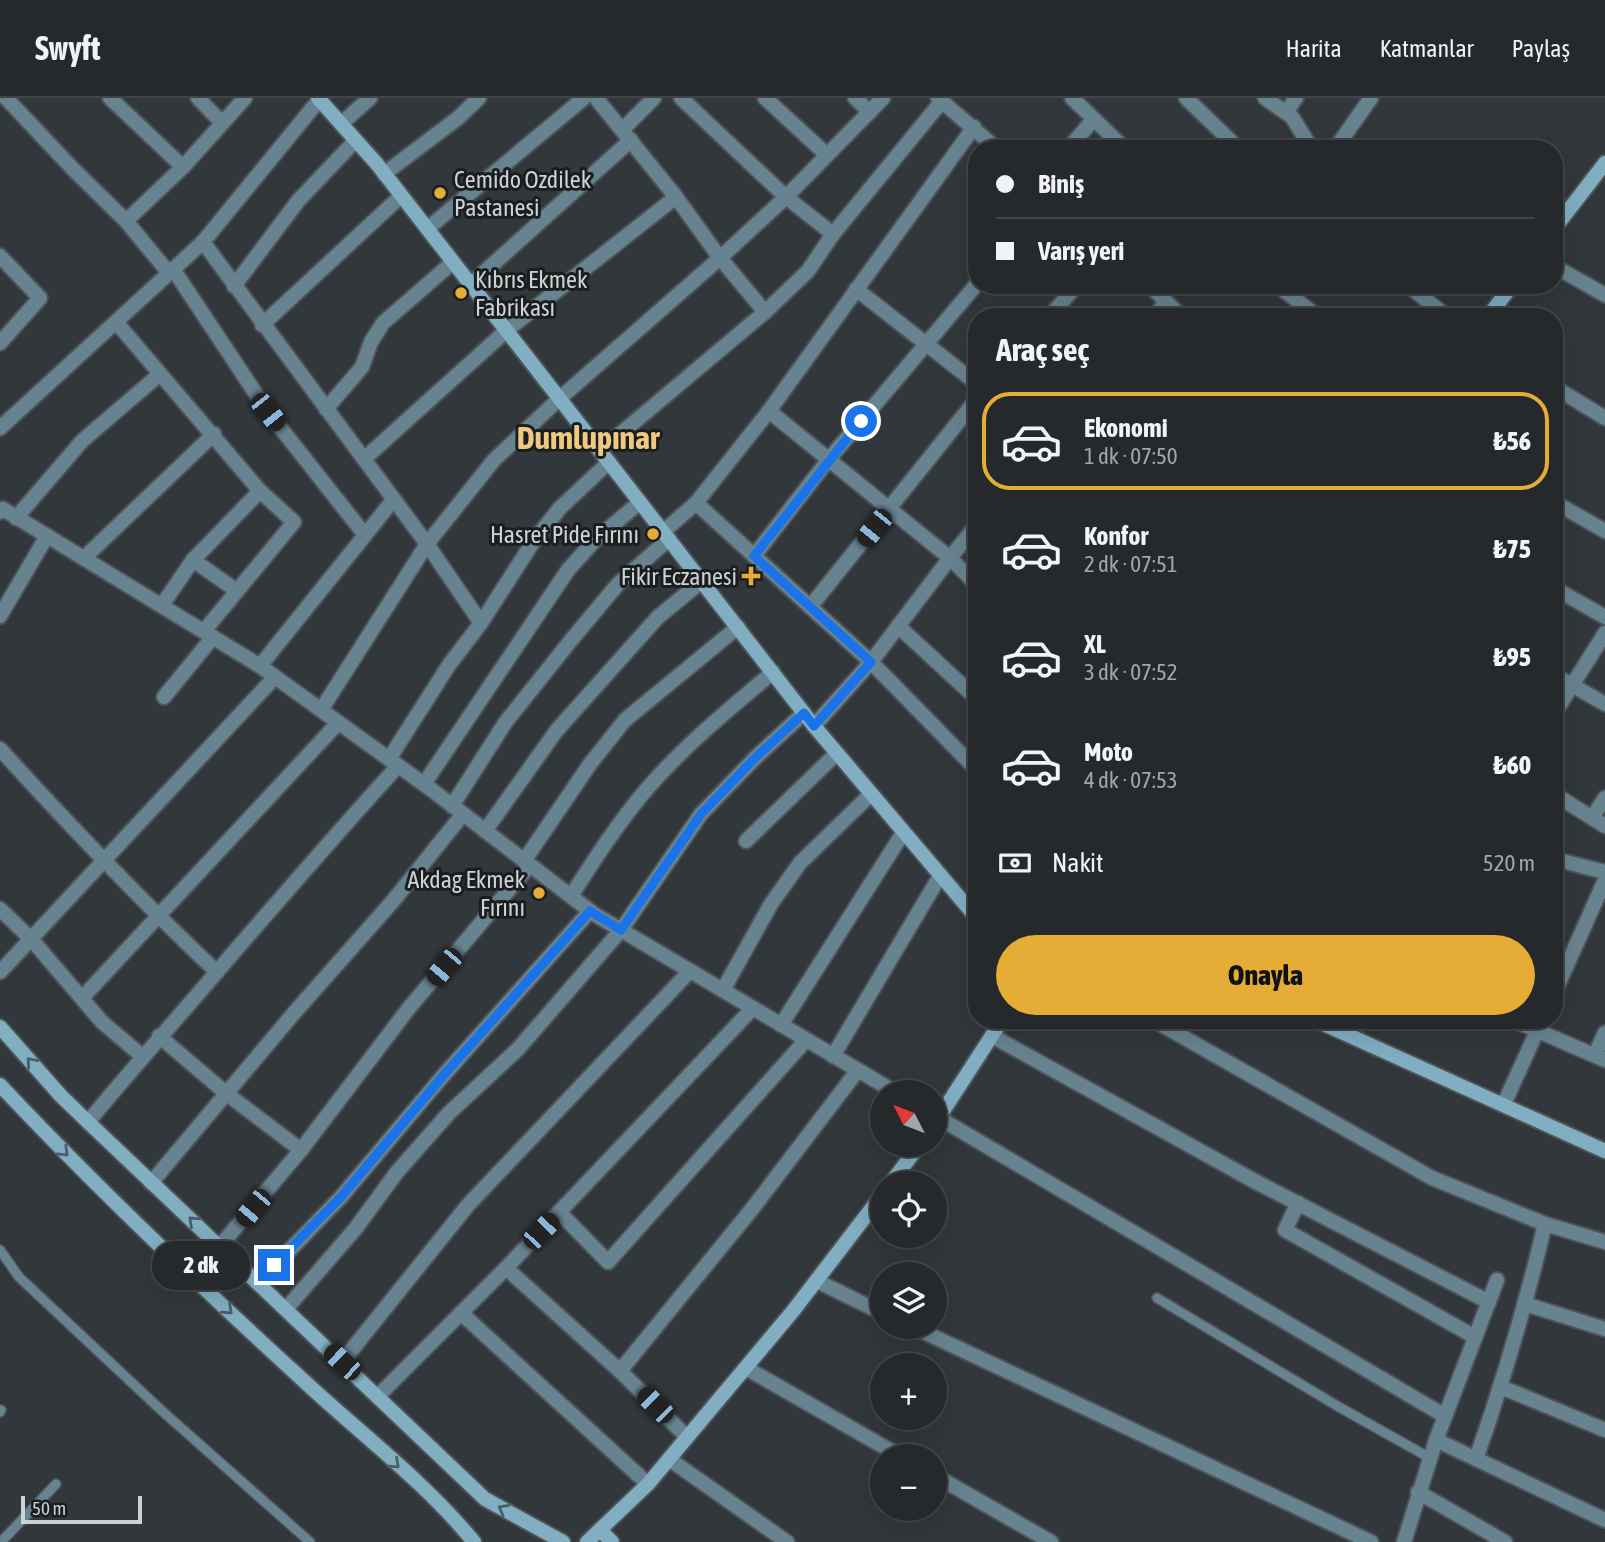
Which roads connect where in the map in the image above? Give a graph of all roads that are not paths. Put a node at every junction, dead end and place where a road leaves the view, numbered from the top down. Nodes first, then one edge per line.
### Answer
1 (6, 98) edge
2 (110, 98) edge
3 (198, 98) edge
4 (245, 98) edge
5 (370, 98) edge
6 (479, 98) edge
7 (584, 98) edge
8 (596, 98) edge
9 (654, 98) edge
10 (681, 98) edge
11 (765, 98) edge
12 (855, 98) edge
13 (883, 98) edge
14 (1072, 98) edge
15 (1186, 98) edge
16 (1265, 98) edge
17 (1296, 98) edge
18 (1371, 98) edge
19 (319, 99) edge
20 (940, 100) edge
21 (870, 112) junction
22 (1286, 112) junction
23 (1094, 119) junction
24 (222, 123) junction
25 (341, 124) junction
26 (974, 127) junction
27 (626, 135) junction
28 (988, 140) edge
29 (1076, 140) edge
30 (1116, 140) edge
31 (1230, 140) edge
32 (1306, 140) edge
33 (1341, 140) edge
34 (355, 141) junction
35 (827, 155) junction
36 (1605, 163) edge
37 (183, 167) junction
38 (384, 174) junction
39 (1600, 180) edge
40 (401, 196) junction
41 (676, 197) junction
42 (786, 197) junction
43 (1563, 219) edge
44 (126, 221) junction
45 (427, 229) junction
46 (833, 234) junction
47 (202, 242) junction
48 (0, 256) edge
49 (720, 258) junction
50 (453, 262) junction
51 (1563, 270) edge
52 (171, 271) junction
53 (471, 284) junction
54 (234, 286) junction
55 (856, 289) junction
56 (968, 294) edge
57 (1069, 294) edge
58 (1158, 294) edge
59 (1298, 294) edge
60 (1419, 294) edge
61 (1605, 295) edge
62 (1166, 303) junction
63 (1057, 308) edge
64 (1162, 308) edge
65 (1172, 308) edge
66 (1310, 308) edge
67 (1436, 308) edge
68 (765, 312) junction
69 (116, 322) junction
70 (262, 324) junction
71 (507, 330) junction
72 (0, 342) edge
73 (926, 344) junction
74 (160, 374) junction
75 (968, 377) edge
76 (1563, 392) edge
77 (559, 398) junction
78 (326, 409) junction
79 (968, 410) edge
80 (769, 411) junction
81 (1605, 418) edge
82 (0, 428) edge
83 (214, 434) junction
84 (605, 457) junction
85 (364, 459) junction
86 (829, 459) junction
87 (260, 491) junction
88 (394, 499) junction
89 (639, 502) junction
90 (696, 503) junction
91 (1563, 507) edge
92 (890, 509) junction
93 (0, 512) edge
94 (16, 518) junction
95 (1605, 531) edge
96 (365, 535) junction
97 (666, 535) junction
98 (47, 536) junction
99 (968, 536) edge
100 (427, 544) junction
101 (754, 556) junction
102 (85, 558) junction
103 (950, 558) junction
104 (193, 560) junction
105 (968, 576) edge
106 (702, 581) junction
107 (237, 591) junction
108 (1563, 593) edge
109 (162, 606) junction
110 (810, 607) junction
111 (0, 616) edge
112 (1605, 617) edge
113 (481, 624) junction
114 (738, 626) junction
115 (898, 626) junction
116 (1605, 633) edge
117 (209, 634) junction
118 (871, 662) junction
119 (260, 666) junction
120 (773, 672) junction
121 (275, 677) junction
122 (1563, 681) edge
123 (1572, 686) junction
124 (968, 691) edge
125 (164, 697) dead end
126 (1563, 700) edge
127 (1605, 704) edge
128 (321, 710) junction
129 (804, 713) junction
130 (338, 723) junction
131 (814, 726) junction
132 (0, 749) edge
133 (836, 754) junction
134 (968, 761) edge
135 (393, 762) junction
136 (424, 784) junction
137 (870, 794) junction
138 (1605, 798) edge
139 (1563, 800) edge
140 (457, 810) junction
141 (1599, 822) edge
142 (485, 831) junction
143 (903, 833) junction
144 (746, 841) dead end
145 (1563, 861) edge
146 (104, 862) junction
147 (527, 863) junction
148 (1605, 872) edge
149 (940, 876) junction
150 (1605, 880) edge
151 (570, 896) junction
152 (968, 908) edge
153 (0, 909) edge
154 (590, 911) junction
155 (158, 918) junction
156 (621, 930) junction
157 (32, 940) junction
158 (691, 971) junction
159 (0, 972) edge
160 (217, 972) junction
161 (1563, 975) edge
162 (723, 990) junction
163 (82, 998) junction
164 (753, 1008) junction
165 (781, 1025) junction
166 (0, 1027) edge
167 (996, 1029) edge
168 (1169, 1029) edge
169 (1335, 1029) edge
170 (1538, 1029) edge
171 (1548, 1029) edge
172 (1605, 1033) edge
173 (159, 1036) junction
174 (992, 1036) junction
175 (806, 1040) junction
176 (142, 1056) junction
177 (833, 1056) junction
178 (1600, 1057) edge
179 (858, 1070) junction
180 (875, 1080) edge
181 (0, 1085) edge
182 (227, 1094) junction
183 (947, 1103) edge
184 (1504, 1104) junction
185 (88, 1122) junction
186 (947, 1125) edge
187 (301, 1150) junction
188 (1605, 1151) edge
189 (151, 1183) junction
190 (1298, 1203) junction
191 (870, 1211) edge
192 (559, 1212) junction
193 (1545, 1224) junction
194 (1605, 1242) edge
195 (220, 1246) junction
196 (0, 1250) edge
197 (506, 1268) junction
198 (1497, 1280) dead end
199 (817, 1281) junction
200 (258, 1283) junction
201 (1157, 1298) dead end
202 (1489, 1302) junction
203 (1525, 1304) junction
204 (870, 1307) edge
205 (286, 1309) junction
206 (461, 1313) junction
207 (1605, 1329) edge
208 (1475, 1337) junction
209 (939, 1339) edge
210 (342, 1362) junction
211 (746, 1368) junction
212 (620, 1371) junction
213 (1501, 1387) junction
214 (378, 1396) junction
215 (1445, 1416) junction
216 (1605, 1430) edge
217 (687, 1437) junction
218 (1436, 1440) junction
219 (880, 1444) edge
220 (1430, 1458) junction
221 (669, 1459) junction
222 (1476, 1459) junction
223 (947, 1483) edge
224 (56, 1484) dead end
225 (648, 1484) junction
226 (1418, 1492) junction
227 (1605, 1520) edge
228 (600, 1530) junction
229 (1046, 1541) edge
230 (1, 1542) edge
231 (310, 1542) edge
232 (474, 1542) edge
233 (563, 1542) edge
234 (587, 1542) edge
235 (612, 1542) edge
236 (787, 1542) edge
237 (1371, 1542) edge
238 (1404, 1542) edge
239 (1505, 1542) edge

1 - 44 street
2 - 37 street
3 - 24 street
4 - 24 street
5 - 25 street
6 - 38 street
7 - 45 street
8 - 27 street
9 - 27 street
10 - 42 street
11 - 35 street
12 - 21 street
13 - 21 street
14 - 23 street
15 - 31 street
16 - 22 street
17 - 22 street
18 - 33 street
19 - 25 main road
19 - 47 street
20 - 26 street
20 - 46 street
21 - 35 street
22 - 32 street
23 - 29 street
23 - 30 street
24 - 37 street
25 - 34 main road
26 - 28 street
26 - 55 street
27 - 41 street
27 - 53 street
34 - 38 main road
34 - 54 street
35 - 42 street
36 - 39 main road
37 - 44 street
38 - 40 main road
39 - 43 main road
40 - 45 main road
40 - 70 street
41 - 49 street
41 - 71 street
42 - 46 street
42 - 49 street
44 - 52 street
45 - 50 main road
46 - 68 street
47 - 52 street
47 - 54 street
48 - 72 street
49 - 68 street
49 - 77 street
50 - 53 main road
50 - 78 street
51 - 61 street
52 - 69 street
52 - 96 street
53 - 71 main road
54 - 70 street
55 - 73 street
55 - 80 street
56 - 73 street
57 - 63 street
58 - 62 street
59 - 66 street
60 - 67 street
62 - 64 street
62 - 65 street
68 - 84 street
69 - 74 street
69 - 82 street
70 - 78 street
71 - 77 main road
71 - 85 street
73 - 75 street
73 - 86 street
74 - 83 street
74 - 94 street
76 - 81 street
77 - 84 main road
77 - 100 street
78 - 85 street
79 - 92 street
80 - 86 street
80 - 90 street
83 - 87 street
83 - 102 street
84 - 89 main road
84 - 113 street
85 - 88 street
86 - 92 street
86 - 101 street
87 - 104 street
87 - 107 street
88 - 96 street
88 - 100 street
89 - 97 main road
89 - 136 street
90 - 97 street
90 - 101 street
91 - 95 street
92 - 103 street
92 - 110 street
93 - 94 street
94 - 98 street
96 - 119 street
97 - 106 main road
97 - 140 street
98 - 102 street
98 - 111 street
99 - 103 street
100 - 113 street
100 - 128 street
101 - 110 street
102 - 109 street
103 - 105 street
103 - 115 street
104 - 107 street
104 - 109 street
106 - 114 main road
106 - 142 street
107 - 117 street
108 - 112 street
109 - 117 street
110 - 118 street
113 - 135 street
114 - 120 main road
114 - 147 street
115 - 118 street
115 - 124 street
116 - 123 street
117 - 119 street
117 - 125 street
118 - 131 street
118 - 134 street
119 - 121 street
120 - 129 main road
120 - 151 street
121 - 128 street
121 - 146 street
122 - 123 street
123 - 126 street
123 - 127 street
128 - 130 street
129 - 131 main road
129 - 156 street
130 - 135 street
130 - 155 street
131 - 133 main road
132 - 146 street
133 - 137 main road
133 - 144 street
135 - 136 street
135 - 160 street
136 - 140 street
137 - 143 main road
137 - 162 street
138 - 141 street
139 - 141 street
140 - 142 street
140 - 182 street
142 - 147 street
143 - 149 main road
143 - 165 street
145 - 148 street
146 - 155 street
146 - 157 street
147 - 151 street
147 - 187 street
149 - 152 main road
149 - 177 street
150 - 161 street
151 - 154 street
153 - 157 street
154 - 156 street
154 - 200 street
155 - 160 street
155 - 163 street
156 - 158 street
156 - 205 street
157 - 159 street
157 - 163 street
158 - 162 street
158 - 210 street
160 - 173 street
162 - 164 street
163 - 176 street
164 - 165 street
164 - 192 street
165 - 175 street
185 -> 166 main road
167 - 174 main road
168 - 193 street
169 - 184 main road
170 - 184 street
171 - 178 street
172 - 178 street
173 - 176 street
173 - 182 street
174 - 183 main road
174 - 190 street
175 - 177 street
175 - 192 street
176 - 185 street
177 - 179 street
179 - 180 street
179 - 212 street
181 -> 232 main road
182 - 187 street
182 - 189 street
184 - 188 main road
185 - 189 main road
186 - 215 street
187 - 195 street
195 -> 189 main road
190 - 202 street
190 - 208 street
191 - 199 main road
192 - 197 street
193 - 194 street
193 - 203 street
195 - 200 main road
196 - 231 lane
197 - 206 street
197 - 212 street
198 - 202 street
199 - 204 street
199 - 211 main road
200 - 205 main road
201 - 220 lane
202 - 208 street
203 - 207 street
203 - 213 street
205 - 210 main road
206 - 214 street
206 - 225 street
208 - 215 street
209 - 237 street
210 - 214 main road
211 - 217 main road
211 - 219 street
212 - 217 street
213 - 216 street
213 - 222 street
233 -> 214 main road
215 - 218 street
217 - 221 main road
218 - 220 street
218 - 222 street
220 - 226 street
221 - 225 main road
221 - 236 street
222 - 227 street
223 - 229 street
224 - 230 lane
225 - 228 main road
226 - 238 street
226 - 239 street
228 - 234 main road
228 - 235 main road

